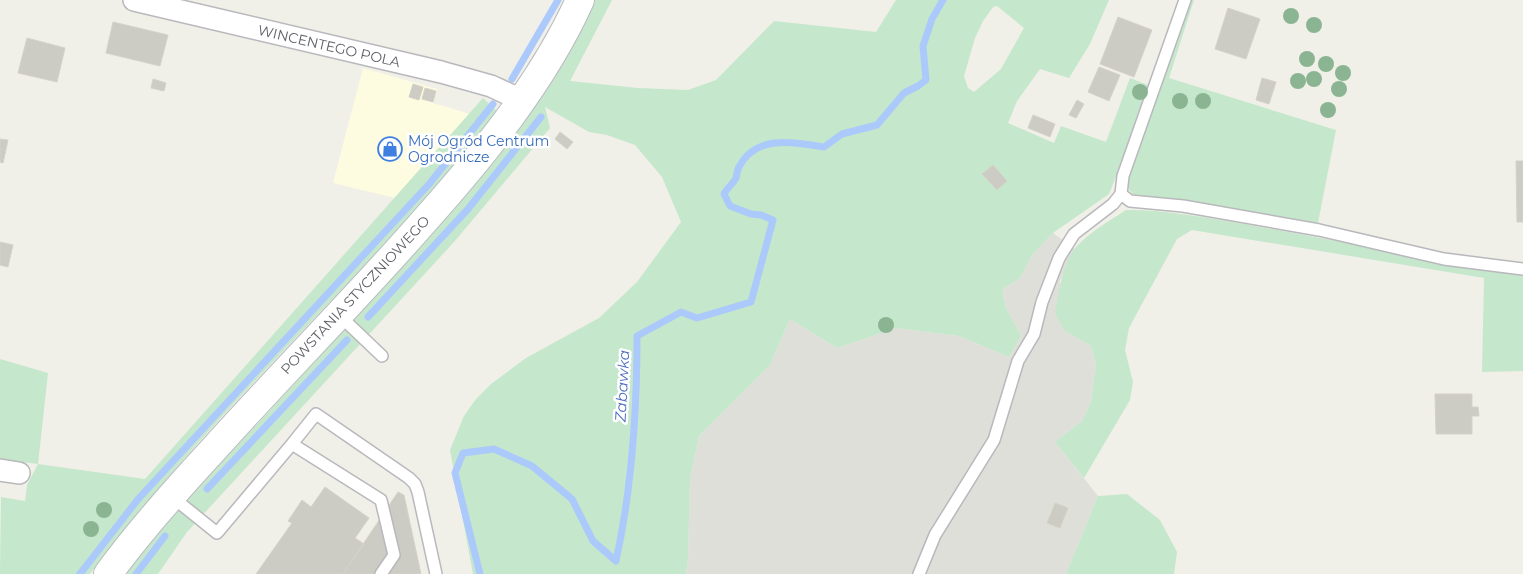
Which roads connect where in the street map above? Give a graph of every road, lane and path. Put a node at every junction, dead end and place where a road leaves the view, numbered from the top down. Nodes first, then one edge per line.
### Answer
1 (134, 0) edge
2 (580, 0) edge
3 (1185, 0) edge
4 (521, 100) junction
5 (1121, 194) junction
6 (1523, 269) edge
7 (339, 315) junction
8 (382, 356) dead end
9 (292, 444) junction
10 (171, 496) junction
11 (108, 574) edge
12 (381, 574) edge
13 (436, 574) edge
14 (919, 574) edge

1 - 4 street, WINCENTEGO POLA
2 - 4 main road, POWSTANIA STYCZNIOWEGO
3 - 5 lane
4 - 7 main road, POWSTANIA STYCZNIOWEGO
5 - 6 lane
5 - 14 lane
7 - 8 lane
7 - 10 main road, POWSTANIA STYCZNIOWEGO
9 - 10 lane
9 - 12 lane
9 - 13 lane
10 - 11 main road, POWSTANIA STYCZNIOWEGO

